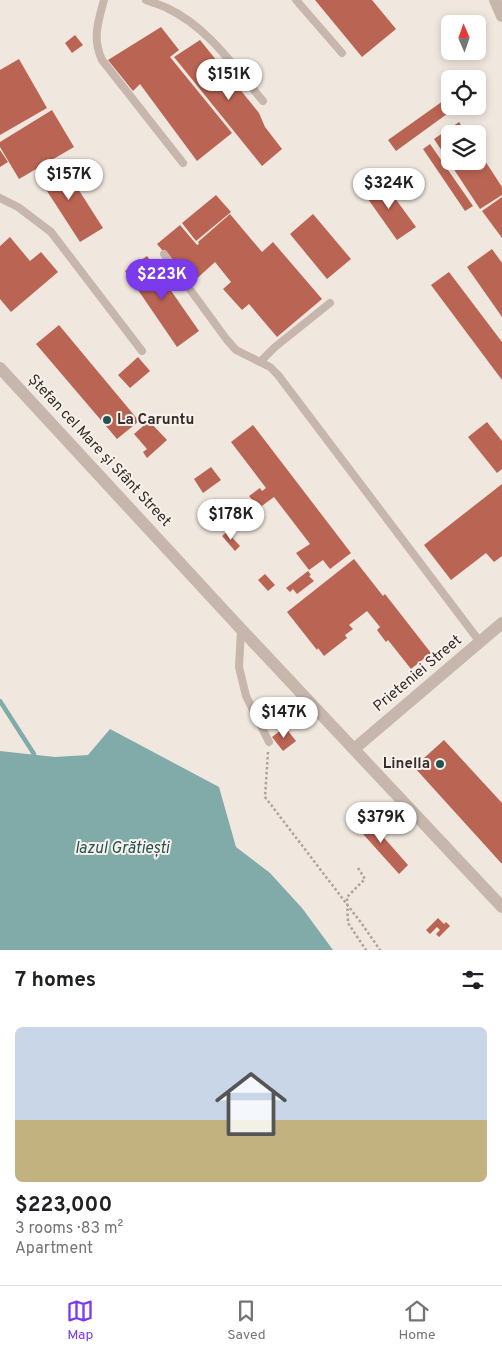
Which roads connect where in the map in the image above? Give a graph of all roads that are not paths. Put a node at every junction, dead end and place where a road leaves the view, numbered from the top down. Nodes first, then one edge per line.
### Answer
1 (104, 0) edge
2 (146, 0) edge
3 (296, 0) edge
4 (494, 0) edge
5 (502, 16) edge
6 (342, 53) dead end
7 (263, 101) dead end
8 (183, 163) dead end
9 (0, 198) edge
10 (164, 254) dead end
11 (330, 303) dead end
12 (142, 351) dead end
13 (260, 362) junction
14 (0, 368) edge
15 (502, 624) edge
16 (241, 629) junction
17 (480, 642) junction
18 (268, 742) road end
19 (354, 749) junction
20 (502, 907) edge

1 - 8 lane
2 - 7 lane
3 - 6 lane
4 - 5 street
9 - 12 lane
10 - 13 lane
11 - 13 lane
13 - 17 lane
14 - 16 street, Ștefan cel Mare și Sfânt Street
15 - 17 street, Prieteniei Street
16 - 18 lane
16 - 19 street, Ștefan cel Mare și Sfânt Street
17 - 19 street, Prieteniei Street
19 - 20 street, Ștefan cel Mare și Sfânt Street

